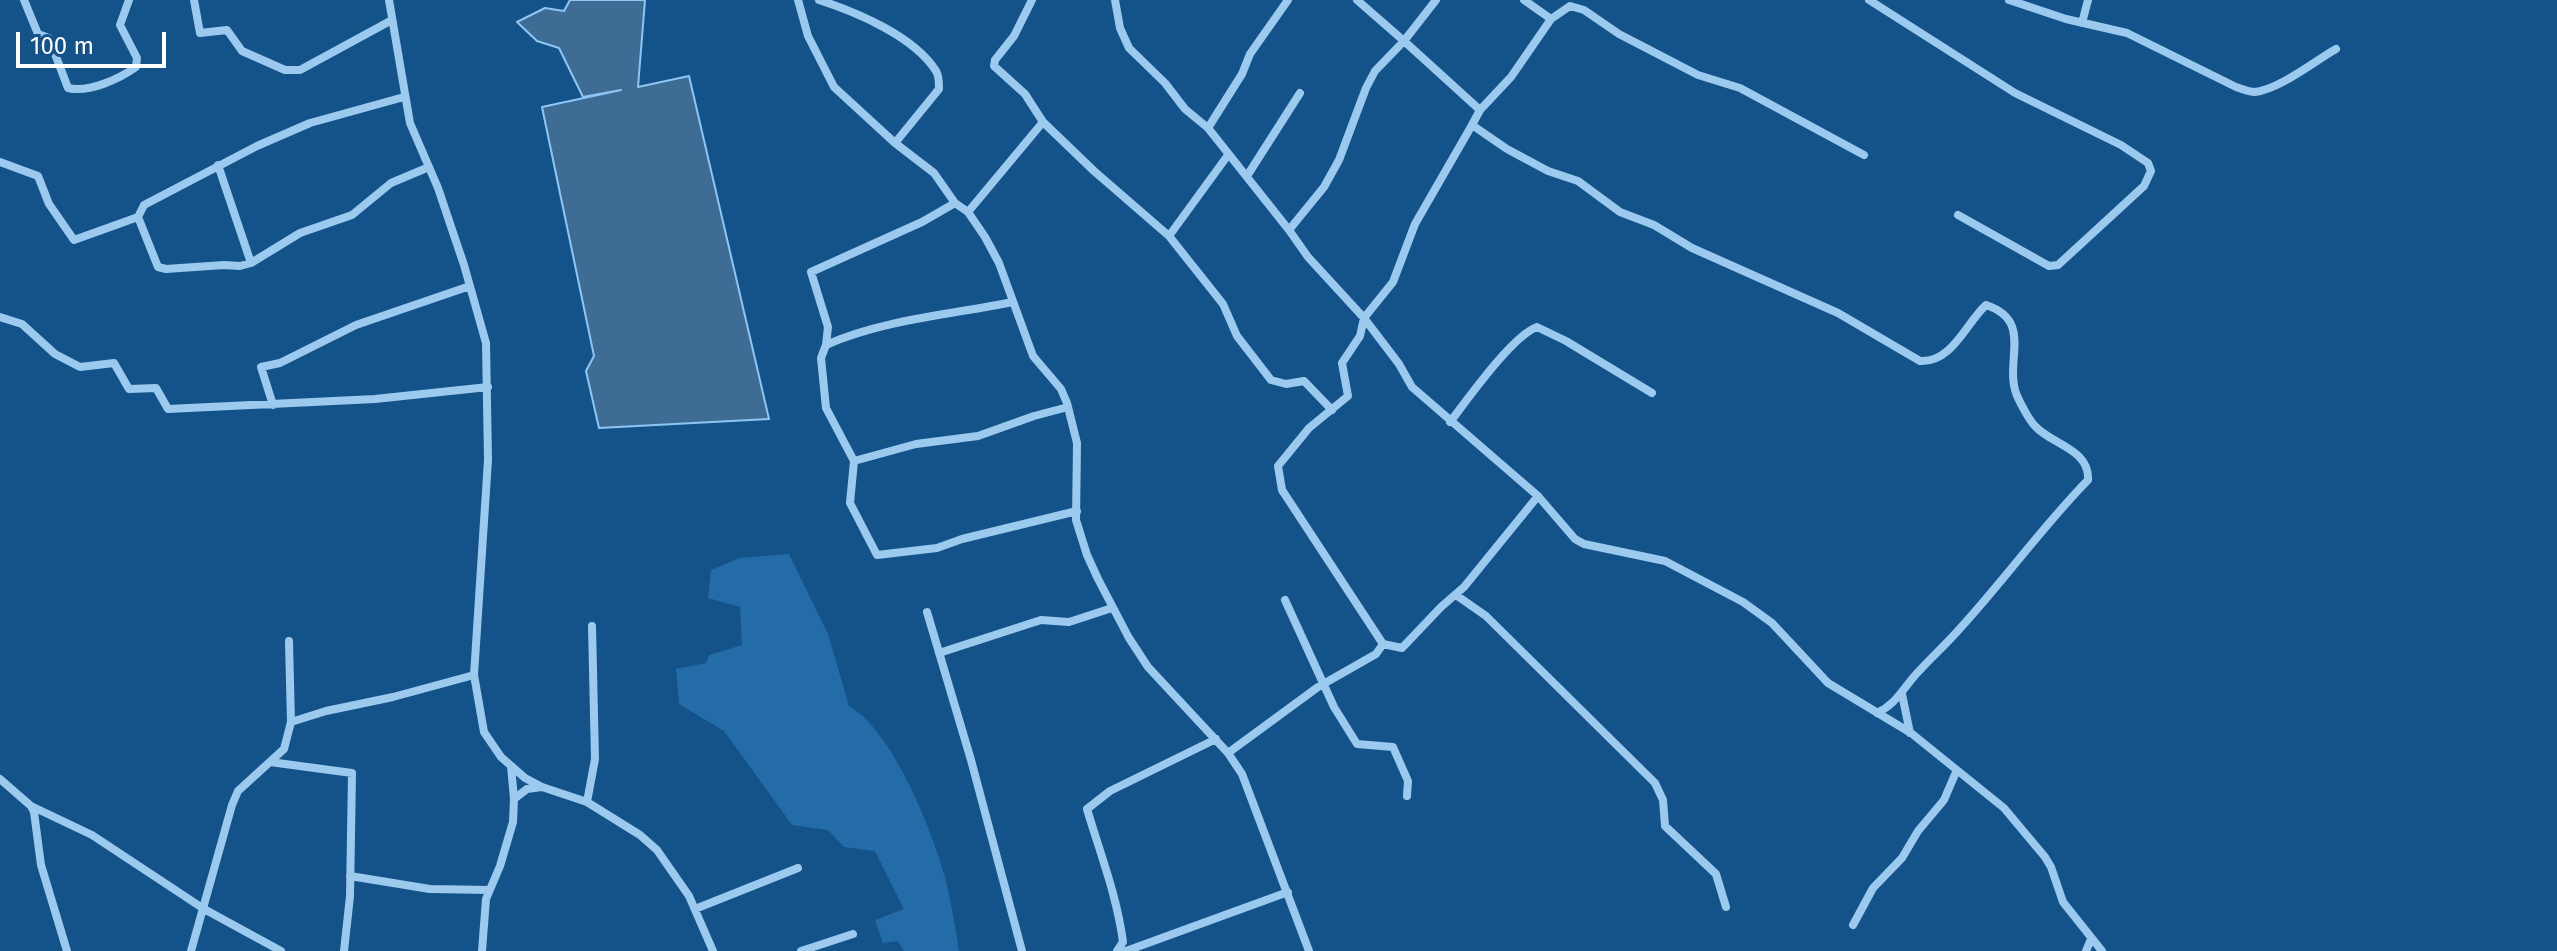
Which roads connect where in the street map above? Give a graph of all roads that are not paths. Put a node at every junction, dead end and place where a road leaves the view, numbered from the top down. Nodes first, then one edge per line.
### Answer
1 (24, 0) edge
2 (129, 0) edge
3 (194, 0) edge
4 (389, 0) edge
5 (798, 0) edge
6 (819, 0) edge
7 (1032, 0) edge
8 (1115, 0) edge
9 (1288, 0) edge
10 (1357, 0) edge
11 (1436, 0) edge
12 (1524, 0) edge
13 (1869, 0) edge
14 (2009, 0) edge
15 (2088, 0) edge
16 (1551, 19) junction
17 (392, 20) junction
18 (2082, 23) junction
19 (1404, 41) junction
20 (2336, 49) dead end
21 (1300, 93) dead end
22 (404, 97) junction
23 (1480, 110) junction
24 (1043, 122) junction
25 (1472, 125) junction
26 (1208, 128) junction
27 (895, 143) junction
28 (1228, 155) junction
29 (1864, 155) dead end
30 (0, 162) edge
31 (218, 165) junction
32 (429, 167) junction
33 (1247, 176) junction
34 (955, 203) junction
35 (968, 212) junction
36 (1958, 215) dead end
37 (138, 217) junction
38 (1289, 230) junction
39 (1169, 236) junction
40 (251, 263) junction
41 (470, 286) junction
42 (1013, 302) junction
43 (0, 317) edge
44 (1364, 318) junction
45 (826, 345) junction
46 (488, 387) junction
47 (1652, 393) dead end
48 (273, 405) junction
49 (1068, 407) junction
50 (1332, 410) junction
51 (1450, 422) junction
52 (854, 461) junction
53 (1538, 496) junction
54 (1077, 511) junction
55 (1456, 595) junction
56 (1285, 600) dead end
57 (1112, 608) junction
58 (927, 612) dead end
59 (592, 626) dead end
60 (289, 641) dead end
61 (1383, 644) junction
62 (939, 653) junction
63 (474, 675) junction
64 (1325, 683) junction
65 (1902, 694) junction
66 (1877, 713) junction
67 (291, 722) junction
68 (1911, 733) junction
69 (1216, 739) junction
70 (1228, 753) junction
71 (270, 762) junction
72 (511, 766) junction
73 (1956, 772) junction
74 (0, 779) edge
75 (542, 787) junction
76 (1407, 796) dead end
77 (514, 799) junction
78 (587, 802) junction
79 (31, 806) junction
80 (798, 868) dead end
81 (350, 876) junction
82 (489, 890) junction
83 (1288, 892) junction
84 (1726, 907) dead end
85 (204, 909) junction
86 (695, 909) junction
87 (1853, 925) dead end
88 (853, 934) dead end
89 (2091, 939) junction
90 (67, 951) edge
91 (191, 951) edge
92 (281, 951) edge
93 (344, 951) edge
94 (482, 951) edge
95 (713, 951) edge
96 (801, 951) edge
97 (1022, 951) edge
98 (1117, 951) edge
99 (1126, 951) edge
100 (1309, 951) edge
101 (2086, 951) edge
102 (2102, 951) edge

1 - 2 street
3 - 17 street
4 - 17 street
5 - 27 street
6 - 27 street
7 - 24 street
8 - 26 street
9 - 26 street
10 - 19 street
11 - 19 street
12 - 16 street
13 - 36 street
14 - 18 street
15 - 18 street
16 - 23 street
16 - 29 street
17 - 22 street
18 - 20 street
19 - 23 street
19 - 38 street
21 - 33 street
22 - 31 street
22 - 32 street
23 - 25 street
24 - 35 street
24 - 39 street
25 - 44 street
25 - 65 street
26 - 28 street
27 - 34 street
28 - 33 street
28 - 39 street
30 - 37 street
31 - 37 street
31 - 40 street
32 - 40 street
32 - 41 street
33 - 38 street
34 - 35 street
34 - 45 street
35 - 42 street
37 - 40 street
38 - 44 street
39 - 50 street
41 - 46 street
41 - 48 street
42 - 45 street
42 - 49 street
43 - 48 street
44 - 50 street
44 - 51 street
45 - 52 street
46 - 48 street
46 - 63 street
47 - 51 street
49 - 52 street
49 - 54 street
50 - 61 street
51 - 53 street
52 - 54 street
53 - 55 street
53 - 66 street
54 - 57 street
55 - 61 street
55 - 84 street
56 - 64 street
57 - 62 street
57 - 69 street
58 - 62 street
59 - 78 street
60 - 67 street
61 - 64 street
62 - 97 street
63 - 67 street
63 - 72 street
64 - 70 street
64 - 76 street
65 - 66 street
65 - 68 street
66 - 68 street
67 - 71 street
68 - 73 street
69 - 70 street
69 - 98 street
70 - 83 street
71 - 81 street
71 - 85 street
72 - 75 street
72 - 77 street
73 - 87 street
73 - 89 street
74 - 79 street
75 - 77 street
75 - 78 street
77 - 82 street
78 - 86 street
79 - 85 street
79 - 90 street
80 - 86 street
81 - 82 street
81 - 93 street
82 - 94 street
83 - 99 street
83 - 100 street
85 - 91 street
85 - 92 street
86 - 95 street
88 - 96 street
89 - 101 street
89 - 102 street

